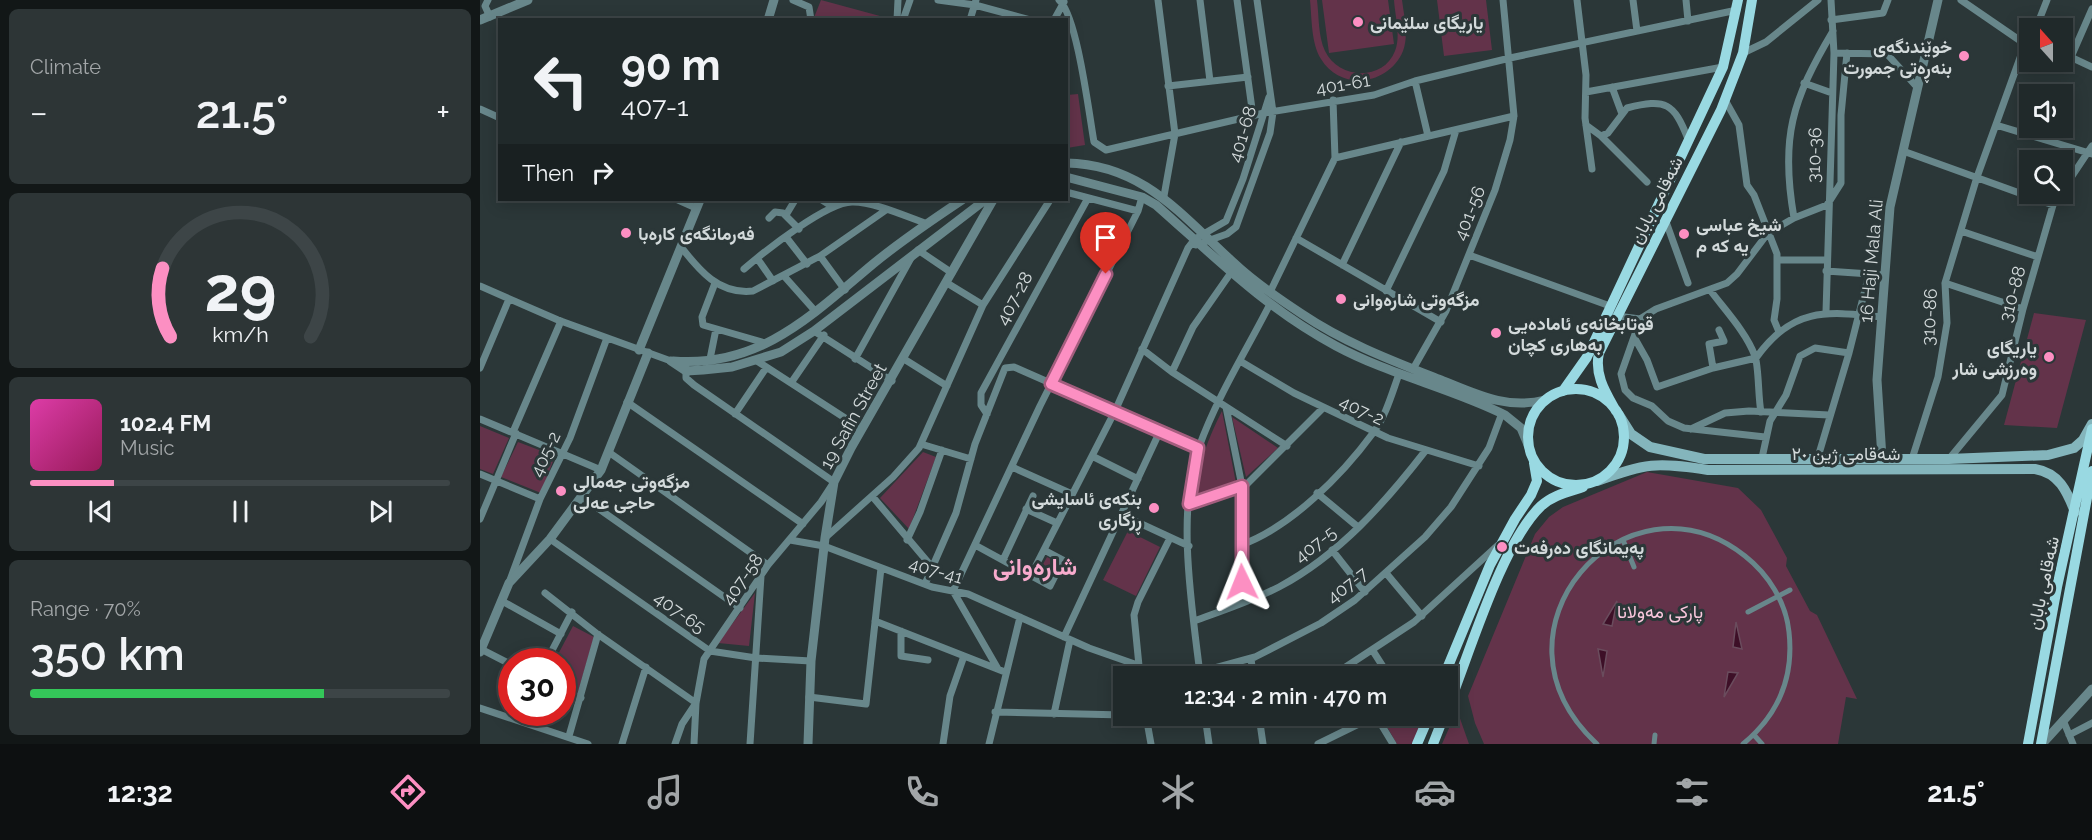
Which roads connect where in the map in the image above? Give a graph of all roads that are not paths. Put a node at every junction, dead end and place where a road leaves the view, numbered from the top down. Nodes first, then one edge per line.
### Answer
1 (528, 0) edge
2 (774, 0) edge
3 (793, 0) edge
4 (898, 0) edge
5 (910, 0) edge
6 (938, 0) edge
7 (958, 0) edge
8 (1158, 0) edge
9 (1200, 0) edge
10 (1238, 0) edge
11 (1257, 0) edge
12 (1503, 0) edge
13 (1577, 0) edge
14 (1633, 0) edge
15 (1686, 0) edge
16 (1752, 0) edge
17 (1818, 0) edge
18 (1831, 0) edge
19 (1888, 0) edge
20 (1938, 0) edge
21 (1961, 0) edge
22 (2047, 0) edge
23 (1062, 1) edge
24 (975, 2) edge
25 (484, 3) edge
26 (965, 4) junction
27 (1738, 5) edge
28 (2092, 9) edge
29 (769, 18) edge
30 (811, 18) edge
31 (897, 18) edge
32 (904, 18) edge
33 (971, 18) edge
34 (1024, 18) edge
35 (1055, 18) edge
36 (1066, 18) edge
37 (2040, 18) edge
38 (485, 19) edge
39 (1832, 20) junction
40 (1688, 21) junction
41 (1637, 31) junction
42 (1833, 31) junction
43 (1070, 32) edge
44 (2019, 34) edge
45 (1582, 42) junction
46 (2073, 52) edge
47 (1743, 53) junction
48 (1834, 53) junction
49 (1847, 53) junction
50 (1510, 58) junction
51 (2073, 58) edge
52 (2019, 63) edge
53 (1723, 67) junction
54 (2092, 67) edge
55 (1248, 77) junction
56 (1210, 81) junction
57 (1415, 81) junction
58 (1804, 83) junction
59 (1168, 86) junction
60 (1916, 86) junction
61 (1612, 87) junction
62 (1586, 92) junction
63 (1832, 93) junction
64 (1269, 98) junction
65 (1333, 100) junction
66 (1725, 100) junction
67 (480, 109) edge
68 (1273, 112) junction
69 (1264, 113) junction
70 (1622, 114) junction
71 (1253, 116) junction
72 (1514, 116) junction
73 (498, 117) edge
74 (1586, 125) junction
75 (1996, 125) junction
76 (1456, 130) junction
77 (1175, 134) junction
78 (1428, 136) junction
79 (1601, 136) junction
80 (1688, 139) junction
81 (1401, 142) junction
82 (2092, 146) edge
83 (1903, 151) junction
84 (2090, 154) edge
85 (1335, 158) junction
86 (1068, 163) edge
87 (1592, 169) dead end
88 (1977, 177) junction
89 (2073, 177) edge
90 (1068, 178) edge
91 (1647, 182) dead end
92 (1068, 193) edge
93 (1164, 196) junction
94 (1142, 197) junction
95 (1088, 198) junction
96 (683, 201) edge
97 (794, 201) edge
98 (824, 201) edge
99 (848, 201) edge
100 (854, 201) edge
101 (953, 201) edge
102 (961, 201) edge
103 (983, 201) edge
104 (992, 201) edge
105 (1049, 201) edge
106 (698, 204) edge
107 (1827, 205) junction
108 (2053, 205) joint
109 (833, 207) junction
110 (886, 210) junction
111 (946, 211) junction
112 (1138, 211) junction
113 (786, 214) junction
114 (769, 218) dead end
115 (1794, 218) junction
116 (1665, 219) junction
117 (928, 224) junction
118 (799, 228) junction
119 (1961, 231) junction
120 (1767, 233) junction
121 (786, 237) junction
122 (1209, 237) junction
123 (1296, 237) junction
124 (1197, 242) junction
125 (681, 247) junction
126 (915, 253) junction
127 (1469, 255) junction
128 (820, 256) junction
129 (2038, 256) junction
130 (757, 258) junction
131 (1777, 260) junction
132 (1826, 260) junction
133 (874, 263) junction
134 (807, 264) junction
135 (1342, 265) junction
136 (744, 268) dead end
137 (1826, 271) junction
138 (952, 273) junction
139 (1230, 274) junction
140 (1869, 274) junction
141 (1885, 275) junction
142 (784, 276) junction
143 (883, 278) junction
144 (773, 282) junction
145 (715, 283) junction
146 (947, 283) junction
147 (1688, 283) dead end
148 (1945, 283) junction
149 (480, 286) edge
150 (845, 290) junction
151 (1271, 290) junction
152 (1710, 290) junction
153 (1386, 291) junction
154 (509, 299) junction
155 (1270, 304) junction
156 (983, 305) junction
157 (1610, 306) junction
158 (2023, 309) junction
159 (816, 312) junction
160 (1826, 312) junction
161 (1858, 314) junction
162 (1617, 316) junction
163 (1882, 317) junction
164 (1640, 320) junction
165 (561, 321) junction
166 (1441, 322) junction
167 (716, 329) junction
168 (1719, 330) dead end
169 (813, 331) junction
170 (1779, 332) junction
171 (824, 336) junction
172 (1634, 337) junction
173 (608, 338) junction
174 (768, 344) junction
175 (1142, 349) junction
176 (639, 350) junction
177 (648, 353) junction
178 (1849, 353) junction
179 (1755, 358) junction
180 (710, 359) junction
181 (855, 359) junction
182 (904, 359) junction
183 (671, 361) joint
184 (757, 361) junction
185 (1240, 361) junction
186 (686, 366) junction
187 (480, 368) edge
188 (766, 368) junction
189 (1713, 368) junction
190 (1413, 369) junction
191 (1172, 372) junction
192 (1399, 374) junction
193 (892, 381) junction
194 (791, 382) junction
195 (1051, 384) junction
196 (947, 386) junction
197 (1563, 391) junction
198 (1545, 400) junction
199 (627, 402) junction
200 (1218, 403) junction
201 (1226, 407) junction
202 (1323, 408) junction
203 (1114, 411) junction
204 (1761, 412) junction
205 (1502, 413) junction
206 (1617, 413) junction
207 (1774, 413) junction
208 (735, 414) junction
209 (987, 414) junction
210 (1829, 415) junction
211 (480, 419) edge
212 (2092, 424) edge
213 (862, 429) junction
214 (2092, 429) edge
215 (1690, 430) junction
216 (1160, 431) junction
217 (1374, 432) junction
218 (514, 433) junction
219 (1765, 438) junction
220 (921, 444) junction
221 (1287, 446) junction
222 (1529, 447) junction
223 (1198, 448) junction
224 (942, 450) junction
225 (1426, 450) junction
226 (563, 453) junction
227 (610, 453) junction
228 (1092, 456) junction
229 (1818, 457) junction
230 (1762, 458) junction
231 (1882, 458) junction
232 (1997, 458) junction
233 (971, 459) junction
234 (1533, 459) junction
235 (1912, 459) junction
236 (1950, 459) junction
237 (1479, 466) junction
238 (1012, 467) junction
239 (602, 470) junction
240 (1996, 470) junction
241 (2092, 471) edge
242 (480, 474) edge
243 (1138, 479) junction
244 (495, 481) junction
245 (1597, 481) junction
246 (834, 482) junction
247 (1242, 486) junction
248 (2091, 491) edge
249 (1072, 494) junction
250 (1317, 494) junction
251 (582, 496) junction
252 (872, 496) junction
253 (1033, 496) dead end
254 (540, 499) junction
255 (1189, 504) junction
256 (1026, 509) junction
257 (2075, 512) junction
258 (1122, 515) junction
259 (480, 519) edge
260 (1057, 523) junction
261 (803, 525) junction
262 (1358, 527) junction
263 (1170, 538) junction
264 (549, 539) junction
265 (790, 540) junction
266 (908, 540) junction
267 (1503, 540) junction
268 (1623, 540) junction
269 (825, 542) junction
270 (975, 545) junction
271 (1241, 545) junction
272 (1189, 546) junction
273 (1044, 550) junction
274 (1332, 550) junction
275 (1003, 560) junction
276 (768, 565) junction
277 (932, 567) junction
278 (1634, 567) dead end
279 (881, 568) junction
280 (1386, 573) junction
281 (1031, 575) junction
282 (761, 576) junction
283 (509, 583) junction
284 (925, 584) junction
285 (1790, 590) dead end
286 (953, 591) junction
287 (1365, 592) junction
288 (546, 593) dead end
289 (1778, 596) junction
290 (502, 601) junction
291 (1244, 602) junction
292 (740, 608) junction
293 (572, 612) junction
294 (1748, 612) dead end
295 (1422, 616) junction
296 (1020, 617) junction
297 (875, 621) junction
298 (1194, 621) junction
299 (901, 631) junction
300 (484, 632) edge
301 (561, 634) junction
302 (598, 634) junction
303 (1067, 638) junction
304 (554, 648) edge
305 (481, 650) edge
306 (710, 651) junction
307 (1373, 651) junction
308 (964, 656) junction
309 (498, 658) edge
310 (756, 658) junction
311 (1251, 658) junction
312 (928, 660) dead end
313 (811, 661) junction
314 (1138, 665) junction
315 (1449, 665) edge
316 (1145, 666) edge
317 (1199, 666) edge
318 (1226, 666) edge
319 (1252, 666) edge
320 (1348, 666) edge
321 (1383, 666) edge
322 (646, 667) junction
323 (998, 669) junction
324 (1005, 672) junction
325 (1458, 682) edge
326 (2092, 689) edge
327 (576, 696) edge
328 (810, 697) junction
329 (581, 698) junction
330 (696, 703) junction
331 (2048, 704) junction
332 (480, 708) edge
333 (995, 712) junction
334 (1054, 714) junction
335 (1113, 715) edge
336 (2063, 720) junction
337 (2092, 723) edge
338 (1148, 726) edge
339 (1206, 726) edge
340 (1260, 726) edge
341 (1355, 726) edge
342 (1381, 726) edge
343 (1425, 726) edge
344 (1440, 726) edge
345 (1655, 735) dead end
346 (1754, 735) junction
347 (2069, 735) junction
348 (569, 736) junction
349 (588, 744) edge
350 (622, 744) edge
351 (675, 744) edge
352 (694, 744) edge
353 (750, 744) edge
354 (808, 744) edge
355 (943, 744) edge
356 (989, 744) edge
357 (1151, 744) edge
358 (1209, 744) edge
359 (1263, 744) edge
360 (1318, 744) edge
361 (1393, 744) edge
362 (1418, 744) edge
363 (1432, 744) edge
364 (1597, 744) edge
365 (1654, 744) edge
366 (1743, 744) edge
367 (1762, 744) edge
368 (2028, 744) edge
369 (2042, 744) edge
370 (2073, 744) edge

1 - 38 street
2 - 29 street
3 - 30 street
4 - 31 street
5 - 32 street
6 - 26 street
7 - 26 street
8 - 59 street
9 - 56 street
10 - 55 street
11 - 64 street
12 - 50 street, 401-56
13 - 45 street
14 - 41 street
15 - 40 street
16 - 47 main road, شەقامی بابان
17 - 47 street
18 - 39 street, 310-36
19 - 39 street
20 - 60 street, 16 Haji Mala Ali
21 - 44 street
22 - 37 street
23 - 35 street
23 - 36 street
24 - 26 street
24 - 33 street
24 - 34 street
25 - 38 street
27 - 40 street, 401-61
27 - 53 main road, شەقامی بابان
28 - 46 street
39 - 42 street, 310-36
40 - 41 street, 401-61
41 - 45 street, 401-61
42 - 48 street, 310-36
42 - 58 street
43 - 77 street, 401-61
45 - 50 street, 401-61
45 - 62 street
47 - 66 main road, شەقامی بابان
48 - 49 street
48 - 63 street, 310-36
49 - 60 street
49 - 107 street
50 - 57 street, 401-61
50 - 72 street, 401-56
51 - 54 street
52 - 75 street, 310-86
53 - 61 street
53 - 80 main road, شەقامی بابان
55 - 56 street
55 - 71 street
56 - 59 street
57 - 65 street, 401-61
57 - 78 street
58 - 63 street
58 - 115 street
59 - 77 street
60 - 83 street, 16 Haji Mala Ali
61 - 62 street
61 - 70 street
62 - 74 street
63 - 107 street, 310-36
64 - 68 street, 401-68
64 - 69 street, 401-68
65 - 68 street, 401-61
65 - 85 street
66 - 116 main road, شەقامی بابان
66 - 120 street
67 - 73 street
68 - 69 street, 401-61
68 - 122 street, 401-68
69 - 71 street, 401-61
69 - 122 street, 401-68
70 - 79 street
70 - 80 street
71 - 77 street, 401-61
72 - 76 street
72 - 127 street, 401-56
74 - 79 street
74 - 87 street
75 - 84 street
75 - 88 street, 310-86
76 - 78 street
76 - 153 street
77 - 93 street
78 - 81 street
79 - 91 street
80 - 157 main road, شەقامی بابان
81 - 85 street
81 - 135 street
82 - 84 street, 310-88
83 - 88 street
83 - 141 street, 16 Haji Mala Ali
84 - 89 street, 310-88
85 - 123 street
86 - 93 street
88 - 108 street
88 - 119 street, 310-86
90 - 94 street
92 - 95 street
93 - 122 street
94 - 112 street
94 - 124 street
95 - 112 street
95 - 209 street, 407-28
96 - 106 street
97 - 113 street
98 - 109 street
99 - 109 street
100 - 110 street
101 - 111 street
102 - 111 street
103 - 126 street
104 - 138 street, 19 Safin Street
105 - 156 street
106 - 125 street
107 - 115 street
107 - 132 street, 310-36
108 - 129 street, 310-88
109 - 118 street
110 - 117 street
110 - 128 street
111 - 117 street
112 - 195 street
113 - 114 street
113 - 118 street
115 - 120 street
116 - 147 street
116 - 162 main road, شەقامی بابان
117 - 133 street
118 - 121 street
119 - 129 street
119 - 148 street, 310-86
120 - 131 street
120 - 152 street
121 - 130 street
121 - 134 street
122 - 124 street, 401-68
122 - 151 street
123 - 135 street
123 - 151 street
124 - 139 street
124 - 175 street
125 - 145 street
125 - 176 street
126 - 138 street
126 - 143 street
126 - 181 street
127 - 157 street
127 - 166 street, 401-56
128 - 134 street
128 - 150 street
129 - 158 street, 310-88
130 - 136 street
130 - 144 street
131 - 132 street
131 - 170 street
132 - 137 street, 310-36
133 - 143 street
133 - 150 street
134 - 142 street
135 - 153 street
137 - 140 street
137 - 160 street, 310-36
138 - 146 street, 19 Safin Street
139 - 155 street
139 - 191 street
140 - 141 street
140 - 161 street
141 - 163 street, 16 Haji Mala Ali
142 - 144 street
142 - 159 street
143 - 169 street
144 - 145 street
145 - 167 street
146 - 156 street
146 - 182 street, 19 Safin Street
148 - 158 street
148 - 235 street, 310-86
149 - 154 street
150 - 159 street
151 - 190 street
152 - 164 street
152 - 179 street
153 - 166 street
154 - 165 street
154 - 187 street
155 - 185 street
155 - 192 street
156 - 196 street
157 - 197 main road, شەقامی بابان
158 - 236 street, 310-88
159 - 174 street
160 - 161 street
160 - 170 street
161 - 163 street
161 - 178 street
162 - 164 street
162 - 206 main road, شەقامی بابان
163 - 231 street, 16 Haji Mala Ali
164 - 172 street
165 - 173 street
165 - 218 street
166 - 190 street, 401-56
167 - 174 street
167 - 180 street
168 - 189 street
169 - 171 street
169 - 184 street
170 - 179 street
171 - 181 street
171 - 194 street
172 - 189 street
172 - 215 street
173 - 176 street
173 - 226 street, 405-2
174 - 180 street
175 - 191 street
175 - 203 street
176 - 177 street
177 - 183 street
177 - 199 street
178 - 207 street
178 - 210 street
179 - 189 street
179 - 204 street
180 - 186 street
181 - 193 street
182 - 193 street, 19 Safin Street
182 - 196 street
183 - 186 street
184 - 186 street
184 - 188 street
185 - 200 street
185 - 202 street, 407-2
186 - 208 street
188 - 194 street
188 - 208 street
190 - 198 street
191 - 200 street
192 - 205 street
192 - 217 street
193 - 213 street, 19 Safin Street
194 - 213 street
195 - 203 street
195 - 209 street
195 - 238 street
196 - 220 street
197 - 198 main road
197 - 206 main road
198 - 222 main road
199 - 227 street
199 - 261 street
200 - 201 street
200 - 223 street
201 - 221 street
201 - 247 street
202 - 217 street, 407-2
202 - 221 street
203 - 216 street
203 - 228 street
204 - 207 street
204 - 215 street
205 - 222 street
205 - 237 street, 407-7
206 - 230 main road, شەقامی ژین ٢٠
206 - 245 main road
207 - 210 street
207 - 219 street
208 - 246 street
209 - 233 street
210 - 229 street
211 - 218 street
212 - 232 main road, شەقامی ژین ٢٠
213 - 246 street, 19 Safin Street
214 - 257 main road, شەقامی بابان
215 - 219 street
216 - 223 street
216 - 243 street
217 - 225 street, 407-2
217 - 250 street
218 - 226 street
218 - 244 street
219 - 230 street
220 - 224 street
220 - 252 street
221 - 247 street
222 - 234 main road
223 - 255 street
224 - 233 street
224 - 266 street
225 - 237 street, 407-2
225 - 262 street, 407-5
226 - 239 street
226 - 254 street, 405-2
227 - 239 street
227 - 276 street
228 - 243 street
228 - 249 street
229 - 230 main road, شەقامی ژین ٢٠
229 - 231 main road, شەقامی ژین ٢٠
231 - 235 main road, شەقامی ژین ٢٠
232 - 236 main road, شەقامی ژین ٢٠
232 - 240 main road
233 - 277 street
234 - 245 main road
234 - 267 main road
235 - 236 main road, شەقامی ژین ٢٠
237 - 280 street, 407-7
238 - 249 street
238 - 270 street
239 - 251 street
240 - 245 main road, شەقامی ژین ٢٠
240 - 257 main road, شەقامی ژین ٢٠
241 - 248 main road
242 - 244 street
243 - 258 street
244 - 254 street
244 - 259 street
245 - 325 main road
246 - 261 street, 407-58
246 - 269 street, 19 Safin Street
247 - 255 street
247 - 271 street
248 - 331 main road
249 - 260 street
250 - 262 street
250 - 271 street
251 - 264 street
251 - 292 street
252 - 266 street
252 - 269 street
253 - 256 street
254 - 283 street, 405-2
255 - 272 street
256 - 260 street
256 - 275 street
257 - 368 main road, شەقامی بابان
258 - 263 street
258 - 303 street
260 - 273 street
261 - 265 street, 407-58
262 - 274 street, 407-5
263 - 272 street
263 - 314 street
264 - 283 street
264 - 306 street, 407-65
265 - 269 street, 407-41
265 - 276 street, 407-58
266 - 277 street
267 - 295 street
267 - 315 main road
268 - 278 street
268 - 289 street
268 - 364 street
269 - 279 street, 407-41
269 - 313 street, 19 Safin Street
270 - 275 street
270 - 286 street
271 - 291 street
272 - 298 street
273 - 281 street
273 - 281 street
274 - 287 street
274 - 291 street, 407-5
275 - 281 street
276 - 282 street, 407-58
277 - 284 street
279 - 284 street, 407-41
279 - 297 street
280 - 287 street, 407-7
280 - 295 street
282 - 292 street, 407-58
282 - 310 street
283 - 290 street
284 - 286 street, 407-41
285 - 289 street
286 - 296 street, 407-41
286 - 323 street
287 - 311 street, 407-7
288 - 293 street
289 - 294 street
289 - 346 street
290 - 300 street
290 - 301 street
291 - 298 street, 407-5
292 - 306 street, 407-58
293 - 301 street
293 - 302 street
295 - 307 street
296 - 303 street, 407-41
296 - 324 street
297 - 299 street
297 - 328 street
298 - 317 street
299 - 308 street
299 - 312 street
300 - 305 street
301 - 304 street
302 - 322 street
302 - 329 street
303 - 314 street, 407-41
303 - 334 street
305 - 309 street
306 - 310 street, 407-65
306 - 330 street, 407-58
307 - 320 street
307 - 321 street
308 - 323 street
308 - 355 street
310 - 313 street, 407-65
310 - 353 street
311 - 318 street, 407-7
311 - 319 street
313 - 328 street, 19 Safin Street
314 - 316 street, 407-7
322 - 330 street
322 - 350 street
323 - 324 street
324 - 333 street
326 - 336 street
327 - 329 street
328 - 354 street, 19 Safin Street
329 - 348 street
330 - 351 street
330 - 352 street
331 - 336 street
331 - 369 main road
332 - 348 street
333 - 334 street
333 - 356 street
334 - 335 street
336 - 347 street
336 - 369 street
337 - 347 street
338 - 357 street
339 - 358 street
340 - 359 street
341 - 360 street
342 - 361 street
343 - 362 main road
344 - 363 main road
345 - 365 street
346 - 366 street
346 - 367 street
347 - 370 street
348 - 349 street

